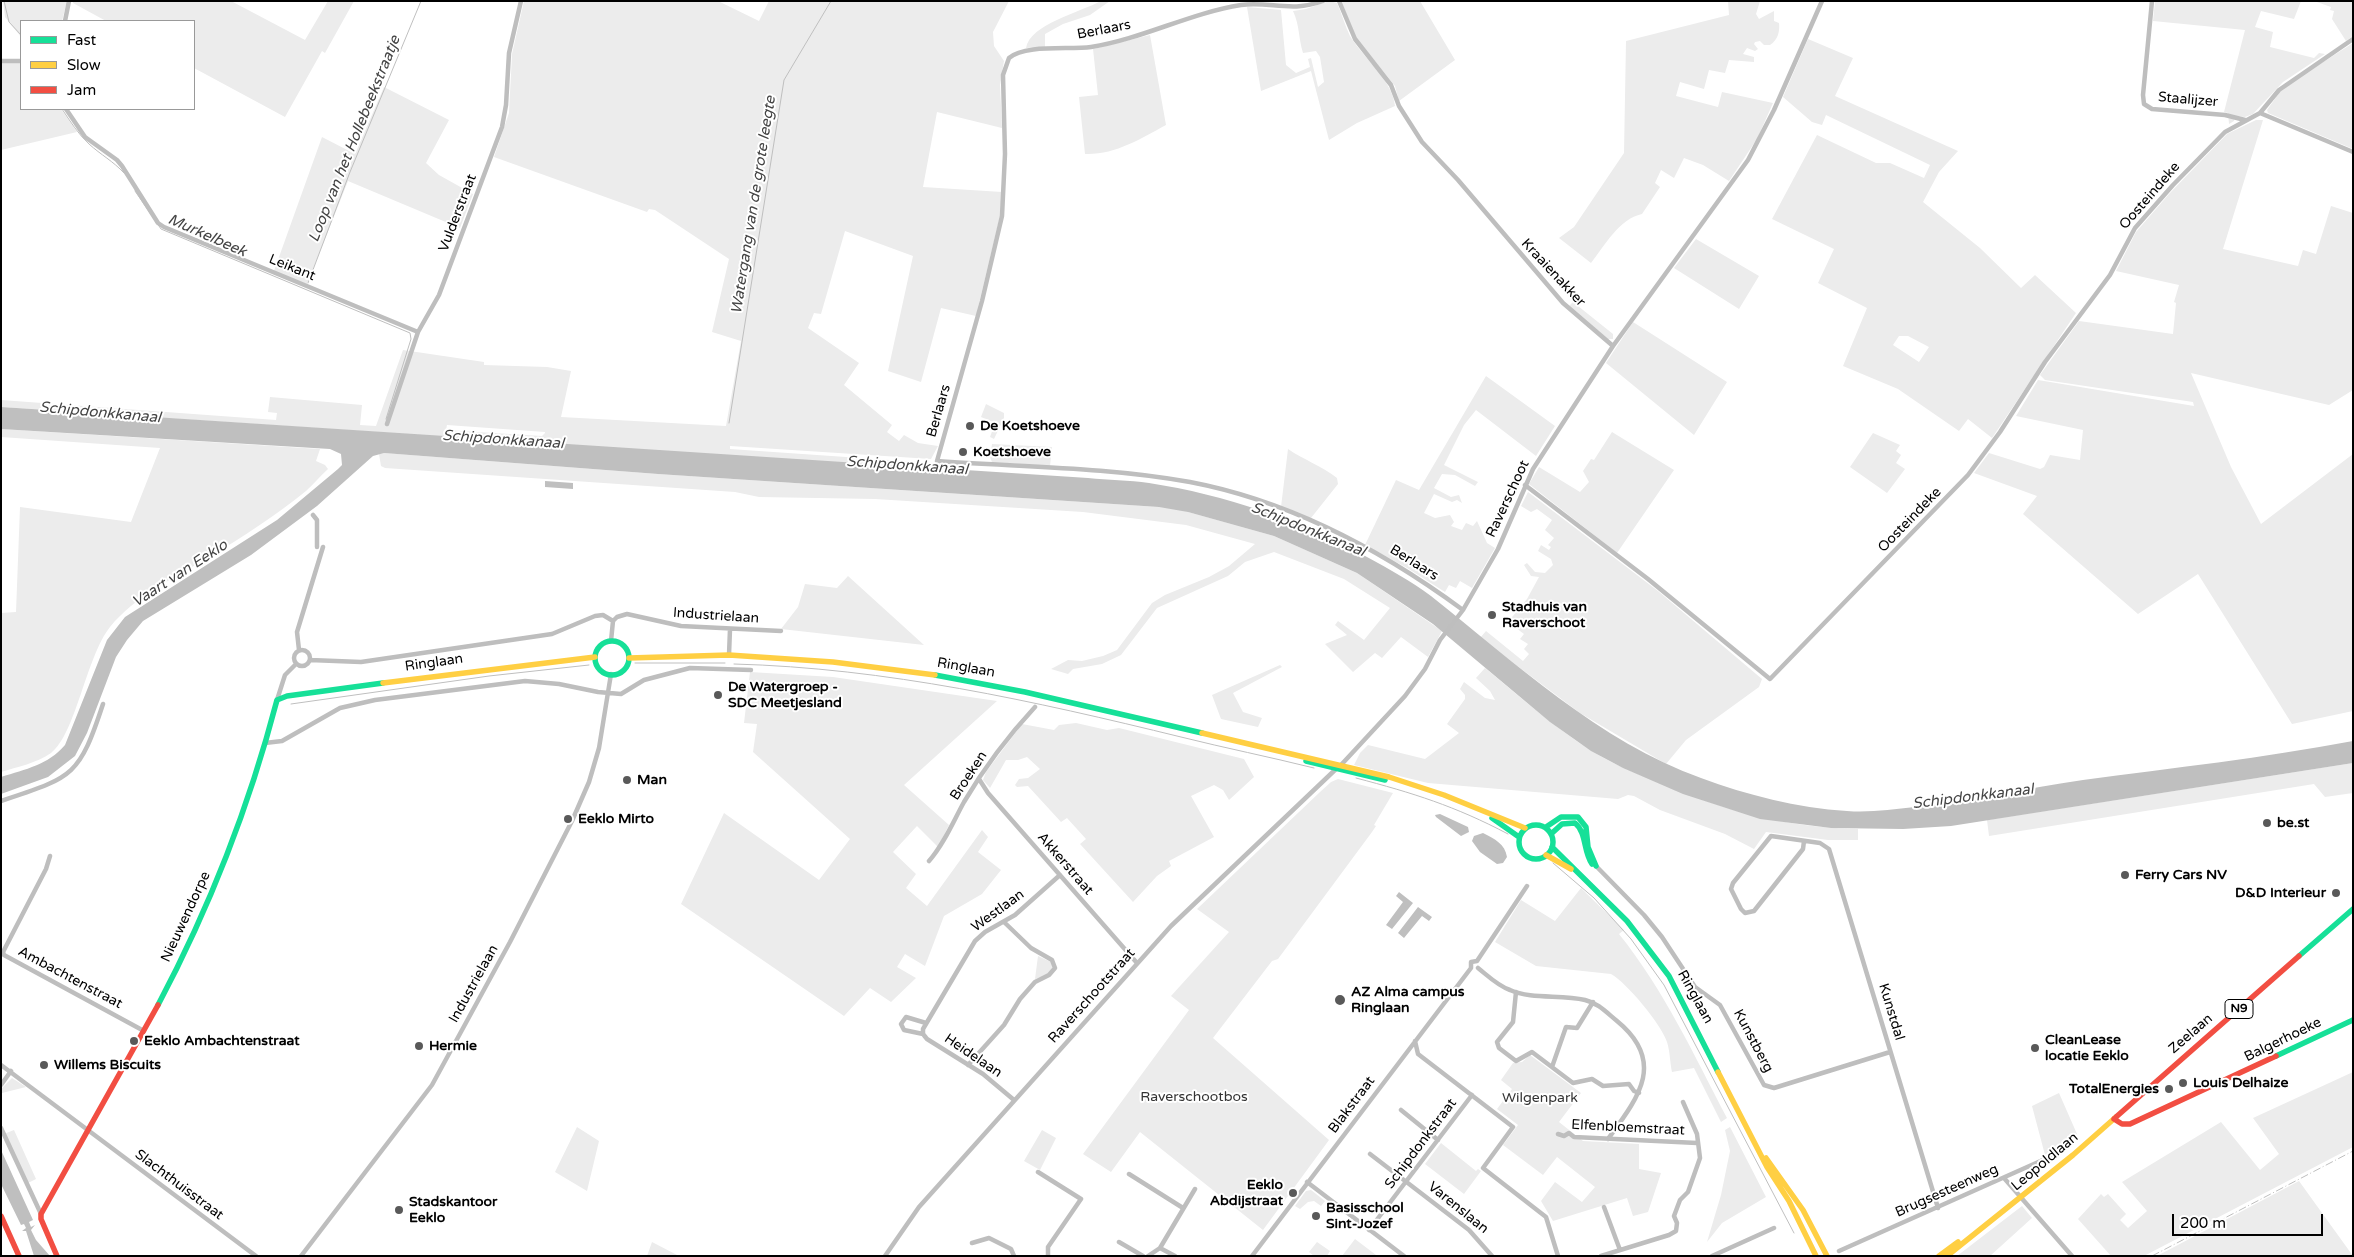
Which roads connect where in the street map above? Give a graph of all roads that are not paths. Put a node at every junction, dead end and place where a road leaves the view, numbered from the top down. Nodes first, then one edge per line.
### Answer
1 (69, 1) edge
2 (522, 1) edge
3 (1323, 1) edge
4 (1339, 1) edge
5 (1822, 1) edge
6 (2152, 1) edge
7 (1243, 3) edge
8 (65, 20) edge
9 (2353, 39) edge
10 (1, 61) edge
11 (20, 61) edge
12 (67, 110) edge
13 (2261, 111) junction
14 (2245, 120) junction
15 (2353, 152) edge
16 (418, 332) junction
17 (1613, 346) junction
18 (387, 424) dead end
19 (1525, 484) junction
20 (313, 515) dead end
21 (317, 547) dead end
22 (323, 547) dead end
23 (1464, 610) junction
24 (613, 621) junction
25 (730, 629) junction
26 (781, 631) dead end
27 (1442, 637) joint
28 (611, 641) junction
29 (299, 650) junction
30 (729, 655) junction
31 (595, 658) junction
32 (629, 658) junction
33 (310, 660) junction
34 (296, 664) junction
35 (751, 670) dead end
36 (612, 674) junction
37 (609, 694) junction
38 (277, 700) junction
39 (104, 704) dead end
40 (1034, 707) dead end
41 (265, 743) junction
42 (1290, 756) junction
43 (1339, 767) junction
44 (979, 779) junction
45 (1399, 782) junction
46 (1, 801) edge
47 (1484, 813) junction
48 (1546, 827) junction
49 (1524, 828) junction
50 (1551, 834) junction
51 (1519, 836) junction
52 (1804, 841) junction
53 (1552, 847) junction
54 (1546, 855) junction
55 (50, 856) dead end
56 (929, 861) dead end
57 (1596, 866) junction
58 (1577, 872) junction
59 (1060, 875) junction
60 (1527, 886) dead end
61 (2353, 909) edge
62 (1004, 922) junction
63 (1477, 960) junction
64 (1137, 963) junction
65 (1471, 968) junction
66 (1478, 968) junction
67 (1516, 992) junction
68 (1593, 1002) junction
69 (2353, 1020) edge
70 (926, 1023) junction
71 (144, 1031) junction
72 (923, 1032) junction
73 (1415, 1041) junction
74 (1890, 1052) junction
75 (1406, 1053) junction
76 (1418, 1054) junction
77 (1, 1065) edge
78 (968, 1065) junction
79 (1552, 1066) junction
80 (10, 1071) junction
81 (1, 1085) edge
82 (1639, 1093) junction
83 (1472, 1095) junction
84 (1014, 1100) junction
85 (1683, 1102) dead end
86 (1400, 1110) dead end
87 (2114, 1120) junction
88 (1, 1128) edge
89 (89, 1131) junction
90 (1558, 1134) dead end
91 (1608, 1138) junction
92 (1438, 1140) junction
93 (1697, 1143) junction
94 (2063, 1151) dead end
95 (1370, 1154) dead end
96 (1763, 1154) junction
97 (1038, 1172) dead end
98 (1129, 1174) dead end
99 (2004, 1178) junction
100 (1406, 1181) junction
101 (1307, 1182) junction
102 (1194, 1189) dead end
103 (2021, 1198) junction
104 (1604, 1207) dead end
105 (1183, 1208) junction
106 (1938, 1208) junction
107 (41, 1214) junction
108 (1, 1216) edge
109 (1991, 1221) junction
110 (1774, 1228) dead end
111 (1370, 1230) junction
112 (1119, 1242) dead end
113 (972, 1243) dead end
114 (1160, 1248) junction
115 (1620, 1250) junction
116 (1839, 1251) dead end
117 (19, 1256) edge
118 (57, 1256) edge
119 (256, 1256) edge
120 (301, 1256) edge
121 (885, 1256) edge
122 (1014, 1256) edge
123 (1048, 1256) edge
124 (1143, 1256) edge
125 (1148, 1256) edge
126 (1175, 1256) edge
127 (1252, 1256) edge
128 (1404, 1256) edge
129 (1492, 1256) edge
130 (1558, 1256) edge
131 (1601, 1256) edge
132 (1712, 1256) edge
133 (1816, 1256) edge
134 (1827, 1256) edge
135 (1939, 1256) edge
136 (1948, 1256) edge
137 (2072, 1256) edge

1 - 8 street
2 - 16 street, Vulderstraat
3 - 7 street
4 - 17 street, Kraaienakker
5 - 17 street
6 - 14 street, Staalijzer
7 - 23 street, Berlaars
9 - 13 street
10 - 11 street
12 - 16 street, Leikant
13 - 14 street
13 - 15 street
14 - 19 street, Oosteindeke
16 - 18 street, Vulderstraat
17 - 19 street, Raverschoot
19 - 23 street, Raverschoot
20 - 21 street
22 - 29 street
23 - 27 street, Raverschoot
24 - 25 street, Industrielaan
24 - 28 street
24 - 33 street, Industrielaan
25 - 26 street, Industrielaan
25 - 30 street
27 - 43 street, Raverschootstraat
28 - 31 main road
28 - 32 main road
29 - 33 street
29 - 34 street
30 - 32 main road, Ringlaan
30 - 42 main road, Ringlaan
31 - 36 main road
31 - 38 main road, Ringlaan
32 - 36 main road
33 - 34 street
34 - 38 street
35 - 37 street
36 - 37 street, Industrielaan
37 - 41 street, Ringlaan
37 - 120 street, Industrielaan
38 - 41 main road, Nieuwendorpe
39 - 46 street
40 - 44 street, Broeken
41 - 71 main road, Nieuwendorpe
42 - 43 main road, Ringlaan
42 - 43 main road, Ringlaan
43 - 45 main road, Ringlaan
43 - 45 main road, Ringlaan
43 - 64 street, Raverschootstraat
44 - 56 street, Broeken
44 - 59 street, Akkerstraat
45 - 47 main road, Ringlaan
47 - 49 main road, Ringlaan
47 - 51 main road, Ringlaan
48 - 49 main road
48 - 50 main road
48 - 57 main road
49 - 51 main road
50 - 53 main road
50 - 57 main road
51 - 54 main road
52 - 52 street, Kunstdal
52 - 74 street, Kunstdal
53 - 54 main road
53 - 58 main road, Ringlaan
54 - 58 main road, Ringlaan
55 - 71 street, Ambachtenstraat
57 - 74 street, Kunstberg
58 - 96 main road, Ringlaan
59 - 62 street, Westlaan
59 - 64 street, Akkerstraat
60 - 63 street
61 - 87 main road, Zeelaan / N9
62 - 70 street, Westlaan
62 - 78 street
63 - 65 street
63 - 66 street
64 - 84 street, Raverschootstraat
65 - 66 street
65 - 73 street, Blakstraat
66 - 67 street
67 - 68 street
67 - 79 street
68 - 79 street
68 - 82 street
69 - 87 main road, Balgerhoeke
70 - 72 street, Westlaan
70 - 72 street
71 - 89 main road, Nieuwendorpe
72 - 78 street, Heidelaan
73 - 75 street, Blakstraat
73 - 76 street
74 - 106 street, Kunstdal
75 - 76 street
75 - 101 street, Blakstraat
76 - 83 street
77 - 80 street, Slachthuisstraat
78 - 84 street, Heidelaan
79 - 82 street
80 - 81 street
80 - 89 street, Slachthuisstraat
82 - 91 street
83 - 92 street, Schipdonkstraat
83 - 130 street
84 - 121 street, Raverschootstraat
85 - 93 street
86 - 92 street
87 - 103 main road, Leopoldlaan / N9
88 - 107 street
89 - 107 main road, Nieuwendorpe
89 - 119 street, Slachthuisstraat
90 - 91 street, Elfenbloemstraat
91 - 93 street, Elfenbloemstraat
92 - 100 street, Schipdonkstraat
93 - 115 street
94 - 99 street, Brugsesteenweg
95 - 100 street, Varenslaan
96 - 133 main road, Ringlaan
96 - 134 main road, Ringlaan
97 - 123 street
98 - 105 street
99 - 103 street
99 - 106 street, Brugsesteenweg
100 - 111 street, Schipdonkstraat
100 - 129 street, Varenslaan
101 - 111 street
101 - 127 street, Blakstraat
102 - 105 street
103 - 109 main road, Leopoldlaan / N9
103 - 137 street
104 - 115 street
105 - 114 street
106 - 116 street, Brugsesteenweg
107 - 118 main road
108 - 117 main road
109 - 135 main road, Leopoldlaan / N9
109 - 136 main road, Leopoldlaan / N9
110 - 132 street
111 - 128 street
112 - 124 street
113 - 122 street
114 - 125 street
114 - 126 street
115 - 131 street

